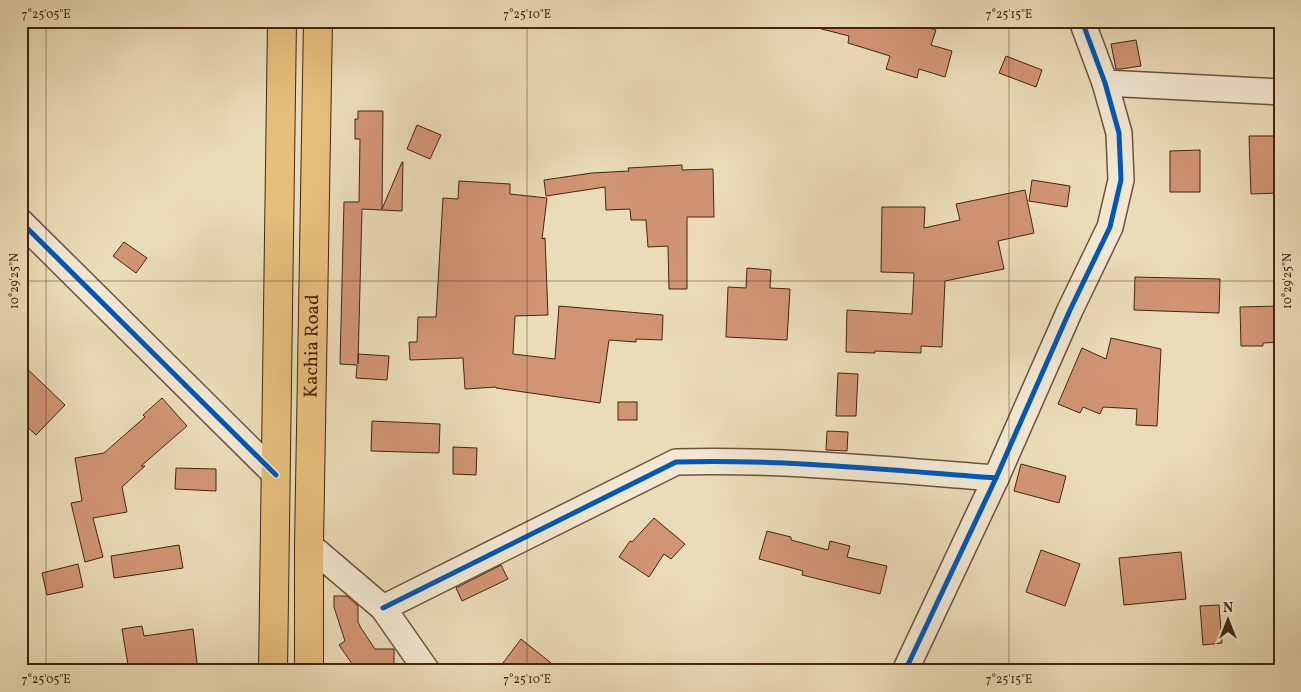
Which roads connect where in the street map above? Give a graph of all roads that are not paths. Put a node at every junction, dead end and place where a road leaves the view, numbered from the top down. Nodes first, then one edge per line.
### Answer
1 (282, 21) edge
2 (318, 21) edge
3 (1082, 21) edge
4 (1105, 83) junction
5 (1280, 92) edge
6 (21, 222) edge
7 (276, 475) junction
8 (996, 478) junction
9 (309, 545) junction
10 (383, 608) junction
11 (274, 671) edge
12 (308, 671) edge
13 (427, 671) edge
14 (905, 671) edge

1 - 7 main road, Kachia Road
2 - 9 main road, Kachia Road
3 - 4 street
4 - 5 street
4 - 8 street
6 - 7 street
7 - 11 main road, Kachia Road
8 - 10 street
8 - 14 street
9 - 10 street
9 - 12 main road, Kachia Road
10 - 13 street

